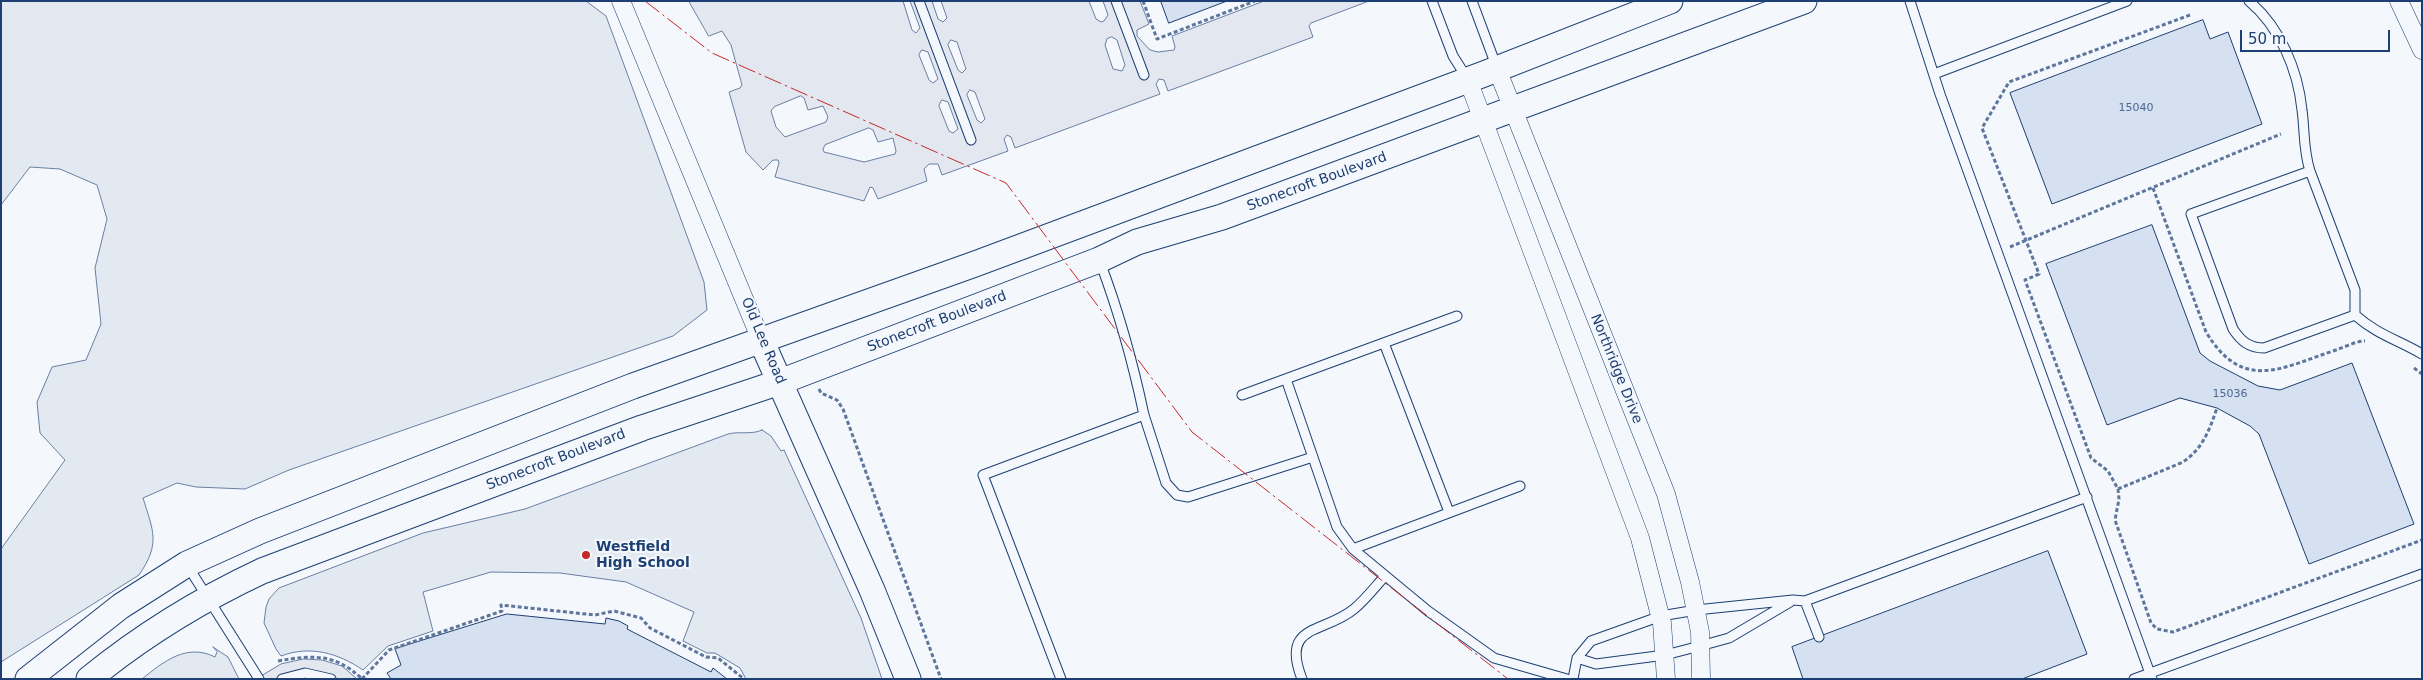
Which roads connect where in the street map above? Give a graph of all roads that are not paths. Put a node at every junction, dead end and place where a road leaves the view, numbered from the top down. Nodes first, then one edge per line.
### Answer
1 (621, 1) edge
2 (919, 1) edge
3 (1116, 1) edge
4 (1432, 1) edge
5 (1472, 1) edge
6 (1670, 1) edge
7 (1804, 1) edge
8 (1910, 1) edge
9 (2127, 1) edge
10 (2248, 1) edge
11 (2399, 1) edge
12 (2422, 50) edge
13 (1497, 69) junction
14 (1934, 74) junction
15 (1144, 75) dead end
16 (1468, 80) junction
17 (1513, 109) junction
18 (1484, 120) junction
19 (971, 140) dead end
20 (2310, 171) junction
21 (1099, 260) junction
22 (2355, 315) junction
23 (1457, 316) dead end
24 (761, 340) junction
25 (1384, 343) junction
26 (2422, 354) edge
27 (1286, 379) junction
28 (780, 382) junction
29 (1242, 395) dead end
30 (1144, 415) junction
31 (1313, 457) junction
32 (1520, 486) dead end
33 (2087, 497) junction
34 (1449, 512) junction
35 (1353, 549) junction
36 (187, 564) junction
37 (2422, 574) edge
38 (1385, 576) junction
39 (208, 597) junction
40 (1793, 600) junction
41 (1805, 601) junction
42 (1696, 610) junction
43 (1660, 616) junction
44 (1819, 637) dead end
45 (1700, 646) junction
46 (1664, 655) junction
47 (1576, 658) junction
48 (2151, 676) edge
49 (28, 679) edge
50 (89, 679) edge
51 (259, 679) edge
52 (282, 679) edge
53 (331, 679) edge
54 (908, 679) edge
55 (1060, 679) edge
56 (1302, 679) edge
57 (1567, 679) edge
58 (1573, 679) edge
59 (1666, 679) edge
60 (1701, 679) edge
61 (2134, 679) edge

1 - 24 street, Old Lee Road
2 - 19 lane
3 - 15 lane
4 - 16 lane
5 - 13 lane
6 - 13 main road
7 - 17 main road, Stonecroft Boulevard
8 - 14 lane
9 - 14 lane
10 - 20 lane
11 - 12 street
13 - 16 main road
13 - 17 street, Northridge Drive
14 - 33 lane
16 - 18 street
16 - 24 main road
17 - 18 main road, Stonecroft Boulevard
17 - 42 street, Northridge Drive
18 - 21 main road, Stonecroft Boulevard
18 - 43 street
20 - 22 lane
20 - 22 lane
21 - 28 main road, Stonecroft Boulevard
21 - 30 lane
22 - 26 lane
23 - 25 lane
24 - 28 main road, Old Lee Road
24 - 36 main road
25 - 27 lane
25 - 34 lane
27 - 29 lane
27 - 31 lane
28 - 39 main road, Stonecroft Boulevard
28 - 54 main road, Old Lee Road
30 - 31 lane
30 - 55 lane
31 - 35 lane
32 - 34 lane
33 - 41 lane
33 - 48 lane
34 - 35 lane
35 - 38 lane
36 - 39 lane
36 - 49 main road
37 - 48 lane
38 - 56 lane
38 - 57 lane
39 - 50 main road, Stonecroft Boulevard
39 - 51 lane
40 - 41 lane
40 - 42 lane
40 - 45 lane
41 - 44 lane
42 - 43 lane
42 - 45 street, Northridge Drive
43 - 46 street
43 - 47 lane
45 - 46 lane
45 - 60 street, Northridge Drive
46 - 47 lane
46 - 59 street
47 - 58 lane
48 - 61 lane
52 - 53 lane

